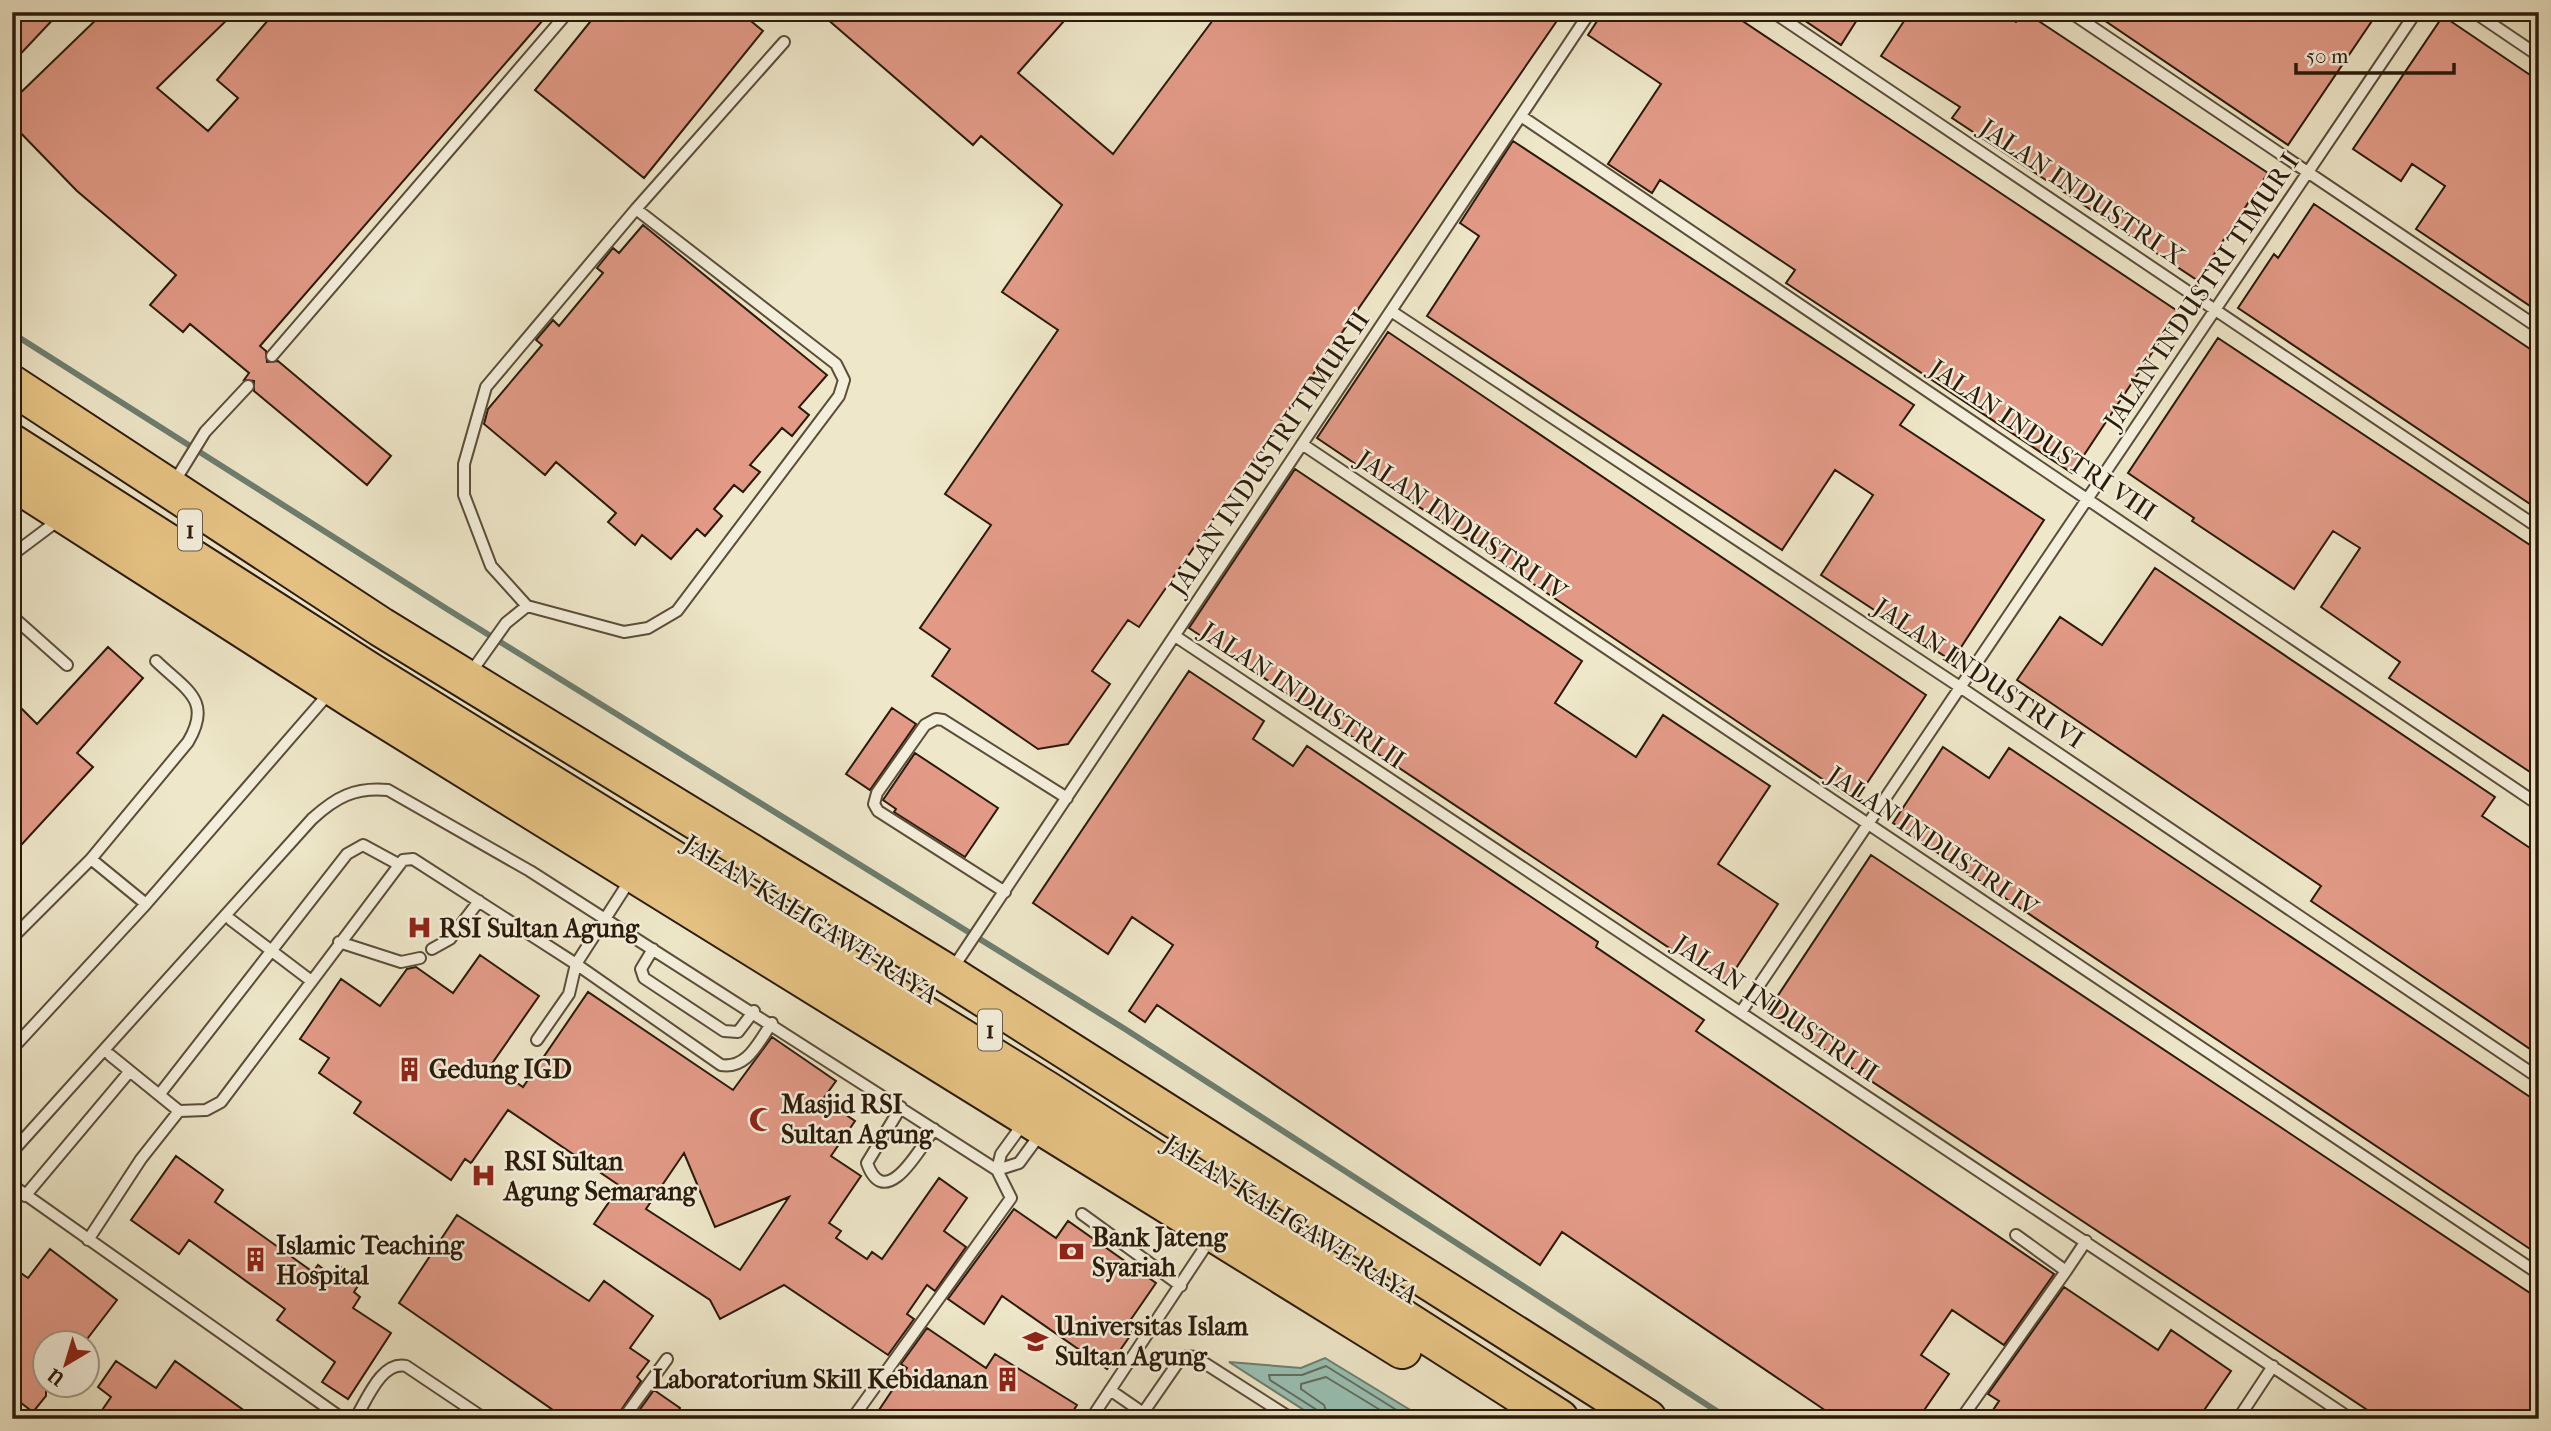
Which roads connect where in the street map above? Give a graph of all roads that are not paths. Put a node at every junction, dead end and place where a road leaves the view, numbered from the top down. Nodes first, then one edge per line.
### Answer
1 (568, 12) edge
2 (1590, 12) edge
3 (1773, 12) edge
4 (2070, 12) edge
5 (2416, 12) edge
6 (2474, 12) edge
7 (784, 42) dead end
8 (2539, 56) edge
9 (1521, 116) junction
10 (2309, 172) junction
11 (636, 209) junction
12 (1391, 310) junction
13 (2217, 310) junction
14 (2539, 328) edge
15 (272, 356) dead end
16 (12, 385) edge
17 (248, 386) dead end
18 (12, 417) edge
19 (12, 444) edge
20 (1302, 444) junction
21 (176, 479) junction
22 (12, 480) edge
23 (2089, 498) junction
24 (65, 515) junction
25 (2539, 528) edge
26 (12, 555) edge
27 (527, 606) junction
28 (12, 616) edge
29 (1175, 636) junction
30 (357, 659) junction
31 (156, 660) dead end
32 (67, 666) dead end
33 (470, 673) junction
34 (1960, 687) junction
35 (1067, 798) junction
36 (2539, 804) edge
37 (1867, 824) junction
38 (644, 858) junction
39 (91, 859) junction
40 (398, 864) junction
41 (1005, 892) junction
42 (479, 901) junction
43 (146, 904) junction
44 (605, 919) junction
45 (231, 920) dead end
46 (12, 938) edge
47 (339, 942) junction
48 (432, 949) dead end
49 (653, 949) junction
50 (271, 951) junction
51 (420, 958) dead end
52 (576, 964) junction
53 (953, 969) junction
54 (310, 980) junction
55 (754, 1011) junction
56 (1741, 1012) junction
57 (772, 1023) junction
58 (537, 1040) dead end
59 (12, 1049) edge
60 (110, 1055) dead end
61 (130, 1071) junction
62 (2539, 1079) edge
63 (159, 1095) junction
64 (1042, 1105) junction
65 (901, 1107) junction
66 (179, 1111) junction
67 (934, 1129) junction
68 (12, 1152) edge
69 (997, 1170) junction
70 (12, 1185) edge
71 (25, 1196) junction
72 (1082, 1214) dead end
73 (1214, 1232) junction
74 (2016, 1235) dead end
75 (88, 1240) junction
76 (2086, 1241) junction
77 (2066, 1271) junction
78 (2539, 1274) edge
79 (1181, 1286) junction
80 (667, 1359) dead end
81 (2273, 1366) junction
82 (1110, 1390) junction
83 (1148, 1416) edge
84 (1094, 1418) edge
85 (2348, 1418) edge
86 (342, 1419) edge
87 (355, 1419) edge
88 (485, 1419) edge
89 (623, 1419) edge
90 (852, 1419) edge
91 (1292, 1419) edge
92 (1513, 1419) edge
93 (1559, 1419) edge
94 (1610, 1419) edge
95 (1647, 1419) edge
96 (1961, 1419) edge
97 (2238, 1419) edge

1 - 15 lane
2 - 9 lane, JALAN INDUSTRI TIMUR II
3 - 13 lane, JALAN INDUSTRI X
4 - 10 lane
5 - 10 lane, JALAN INDUSTRI TIMUR I
6 - 8 lane
7 - 11 lane
9 - 12 lane, JALAN INDUSTRI TIMUR II
9 - 23 lane, JALAN INDUSTRI VIII
10 - 13 lane, JALAN INDUSTRI TIMUR I
10 - 14 lane
11 - 27 lane
11 - 27 lane
12 - 20 lane, JALAN INDUSTRI TIMUR II
12 - 34 lane, JALAN INDUSTRI VI
13 - 23 lane, JALAN INDUSTRI TIMUR I
13 - 25 lane, JALAN INDUSTRI X
16 - 21 highway
17 - 21 lane
18 - 64 highway, JALAN KALIGAWE RAYA / 1
19 - 30 highway, JALAN KALIGAWE RAYA / 1
20 - 29 lane, JALAN INDUSTRI TIMUR II
20 - 37 lane, JALAN INDUSTRI IV
21 - 30 highway
22 - 24 highway
23 - 34 lane, JALAN INDUSTRI TIMUR I
23 - 36 lane, JALAN INDUSTRI VIII
24 - 26 lane
24 - 30 highway
27 - 33 lane
28 - 32 lane
29 - 35 lane, JALAN INDUSTRI TIMUR II
29 - 56 lane, JALAN INDUSTRI II
30 - 33 highway
30 - 38 highway, JALAN KALIGAWE RAYA / 1
30 - 43 lane
31 - 39 lane
33 - 53 highway
34 - 37 lane, JALAN INDUSTRI TIMUR I
34 - 62 lane, JALAN INDUSTRI VI
35 - 41 lane, JALAN INDUSTRI TIMUR II
35 - 41 lane
37 - 56 lane, JALAN INDUSTRI TIMUR I
37 - 78 lane, JALAN INDUSTRI IV
38 - 44 lane
38 - 64 highway, JALAN KALIGAWE RAYA / 1
39 - 43 lane
39 - 46 lane
40 - 42 lane
40 - 47 lane
40 - 50 lane
41 - 53 lane, JALAN INDUSTRI TIMUR II
42 - 48 lane
42 - 52 lane
43 - 59 lane
44 - 49 lane
44 - 52 lane
44 - 68 lane
45 - 50 lane
47 - 51 lane
47 - 54 lane
49 - 55 lane
49 - 55 lane
50 - 54 lane
50 - 63 lane
52 - 57 lane
52 - 58 lane
53 - 95 highway
54 - 66 lane
55 - 57 lane
56 - 76 lane, JALAN INDUSTRI II
57 - 65 lane
60 - 61 lane
61 - 63 lane
61 - 71 lane
63 - 66 lane
64 - 69 lane
64 - 69 lane
64 - 73 highway
64 - 93 highway, JALAN KALIGAWE RAYA / 1
64 - 94 highway, JALAN KALIGAWE RAYA / 1
65 - 67 lane
65 - 67 lane
66 - 75 lane
67 - 69 lane
69 - 90 lane
70 - 71 lane
71 - 75 lane
72 - 79 lane
73 - 79 lane
73 - 92 highway
74 - 77 lane
75 - 86 lane
76 - 77 lane
76 - 81 lane, JALAN INDUSTRI II
77 - 96 lane
79 - 82 lane
80 - 89 lane
81 - 85 lane, JALAN INDUSTRI II
81 - 97 lane
82 - 83 lane
82 - 84 lane
83 - 91 lane
87 - 88 lane

